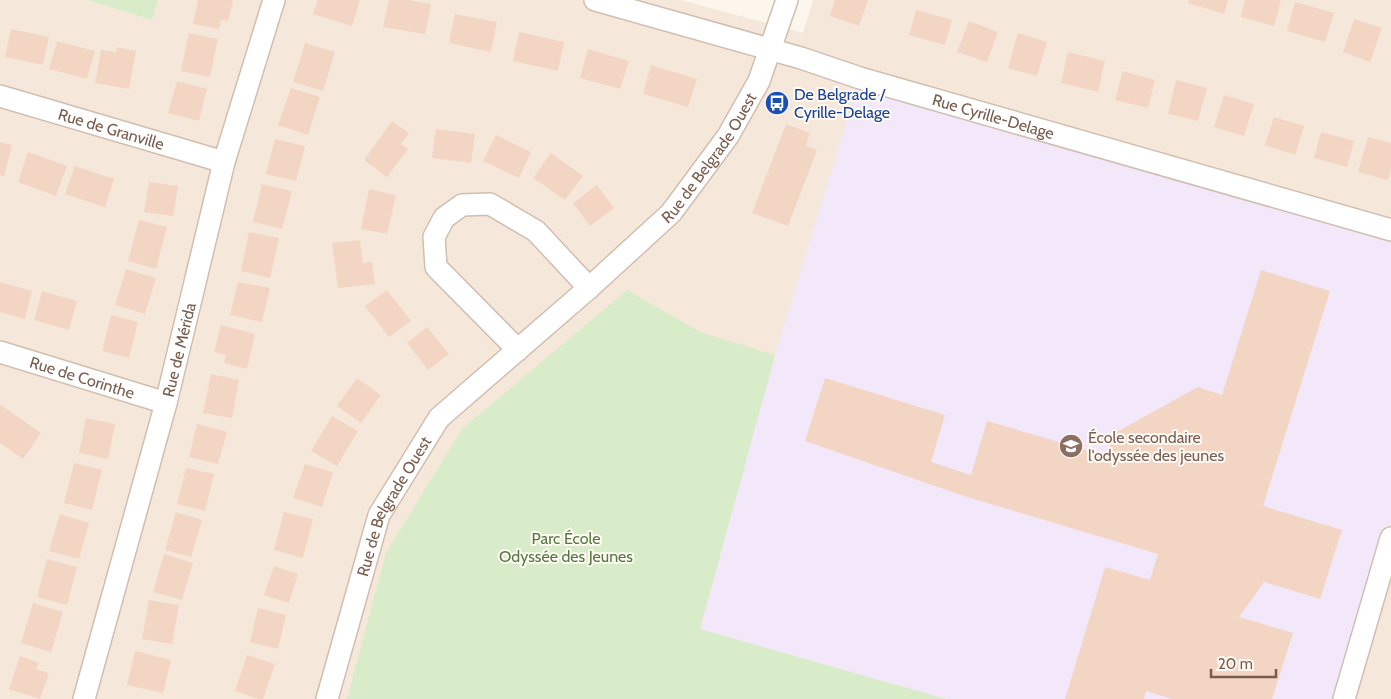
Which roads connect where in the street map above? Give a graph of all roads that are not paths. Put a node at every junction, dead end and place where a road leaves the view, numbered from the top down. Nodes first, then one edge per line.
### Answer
1 (274, 0) edge
2 (596, 0) edge
3 (788, 0) edge
4 (771, 50) junction
5 (0, 96) edge
6 (224, 162) junction
7 (1391, 230) edge
8 (590, 288) junction
9 (518, 350) junction
10 (0, 352) edge
11 (166, 403) junction
12 (1391, 538) edge
13 (84, 699) edge
14 (327, 699) edge
15 (1344, 699) edge

1 - 6 street, Rue de Mérida
2 - 4 street, Rue Cyrille-Delage
3 - 4 street, Rue de Belgrade Ouest
4 - 7 street, Rue Cyrille-Delage
4 - 8 street, Rue de Belgrade Ouest
5 - 6 street, Rue de Granville
6 - 11 street, Rue de Mérida
8 - 9 street, Rue de Belgrade Ouest
8 - 9 street
9 - 14 street, Rue de Belgrade Ouest
10 - 11 street, Rue de Corinthe
11 - 13 street, Rue de Mérida
12 - 15 street

